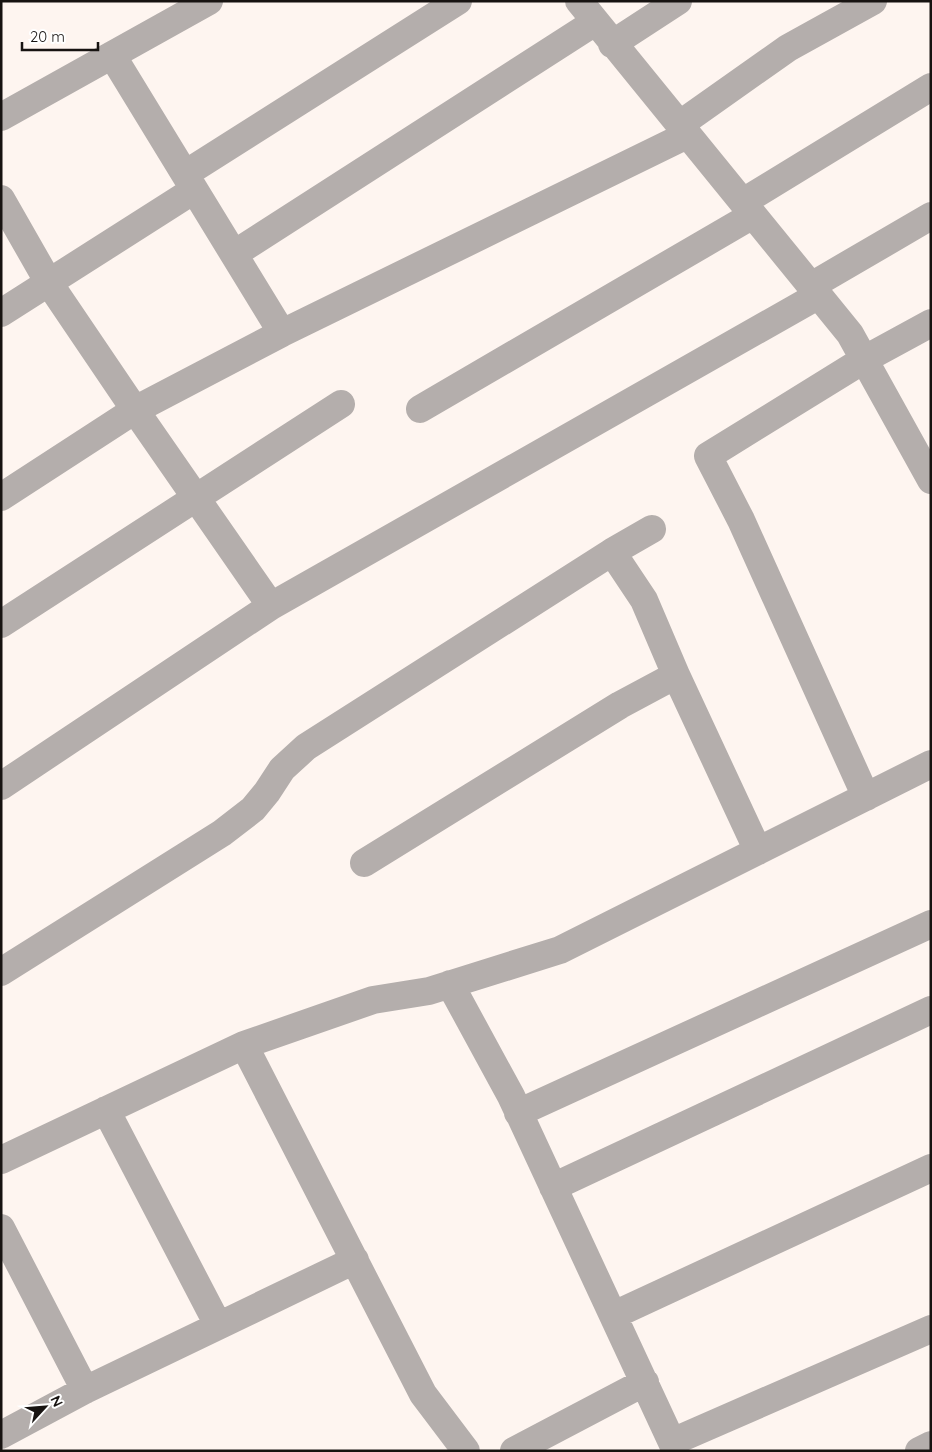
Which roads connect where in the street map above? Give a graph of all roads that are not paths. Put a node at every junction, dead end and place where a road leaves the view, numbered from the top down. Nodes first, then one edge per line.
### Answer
1 (209, 1) edge
2 (458, 1) edge
3 (579, 1) edge
4 (678, 1) edge
5 (874, 1) edge
6 (595, 22) junction
7 (612, 44) junction
8 (112, 55) junction
9 (931, 87) edge
10 (1, 117) edge
11 (683, 130) junction
12 (189, 182) junction
13 (1, 200) edge
14 (748, 209) junction
15 (931, 216) edge
16 (234, 254) junction
17 (49, 283) junction
18 (815, 290) junction
19 (1, 312) edge
20 (931, 323) edge
21 (282, 333) junction
22 (866, 359) junction
23 (341, 404) dead end
24 (420, 409) dead end
25 (135, 410) junction
26 (931, 480) edge
27 (1, 497) edge
28 (196, 499) junction
29 (652, 529) dead end
30 (612, 552) junction
31 (271, 606) junction
32 (1, 624) edge
33 (676, 676) junction
34 (931, 764) edge
35 (1, 786) edge
36 (866, 797) junction
37 (758, 851) junction
38 (364, 863) dead end
39 (931, 924) edge
40 (1, 972) edge
41 (450, 984) junction
42 (931, 1010) edge
43 (244, 1045) junction
44 (106, 1110) junction
45 (518, 1113) junction
46 (1, 1160) edge
47 (931, 1168) edge
48 (553, 1187) junction
49 (1, 1228) edge
50 (355, 1260) junction
51 (614, 1315) junction
52 (218, 1325) junction
53 (931, 1329) edge
54 (645, 1382) junction
55 (85, 1390) junction
56 (1, 1434) edge
57 (931, 1445) edge
58 (674, 1446) edge
59 (466, 1451) edge
60 (514, 1451) edge
61 (919, 1451) edge

1 - 8 street
2 - 12 street
3 - 6 street
4 - 7 street
5 - 11 street
6 - 7 street
6 - 16 street
7 - 11 street
8 - 10 street
8 - 12 street
9 - 14 street
11 - 14 street
11 - 21 street
12 - 16 street
12 - 17 street
13 - 17 street
14 - 18 street
14 - 24 street
15 - 18 street
16 - 21 street
17 - 19 street
17 - 25 street
18 - 22 street
18 - 31 street
20 - 22 street
21 - 25 street
22 - 26 street
22 - 36 street
23 - 28 street
25 - 27 street
25 - 28 street
28 - 31 street
28 - 32 street
29 - 30 street
30 - 33 street
30 - 40 street
31 - 35 street
33 - 37 street
33 - 38 street
34 - 36 street
36 - 37 street
37 - 41 street
39 - 45 street
41 - 43 street
41 - 45 street
42 - 48 street
43 - 44 street
43 - 50 street
44 - 46 street
44 - 52 street
45 - 48 street
47 - 51 street
48 - 51 street
49 - 55 street
50 - 52 street
50 - 59 street
51 - 54 street
52 - 55 street
53 - 58 street
54 - 58 street
54 - 60 street
55 - 56 street
57 - 61 street

